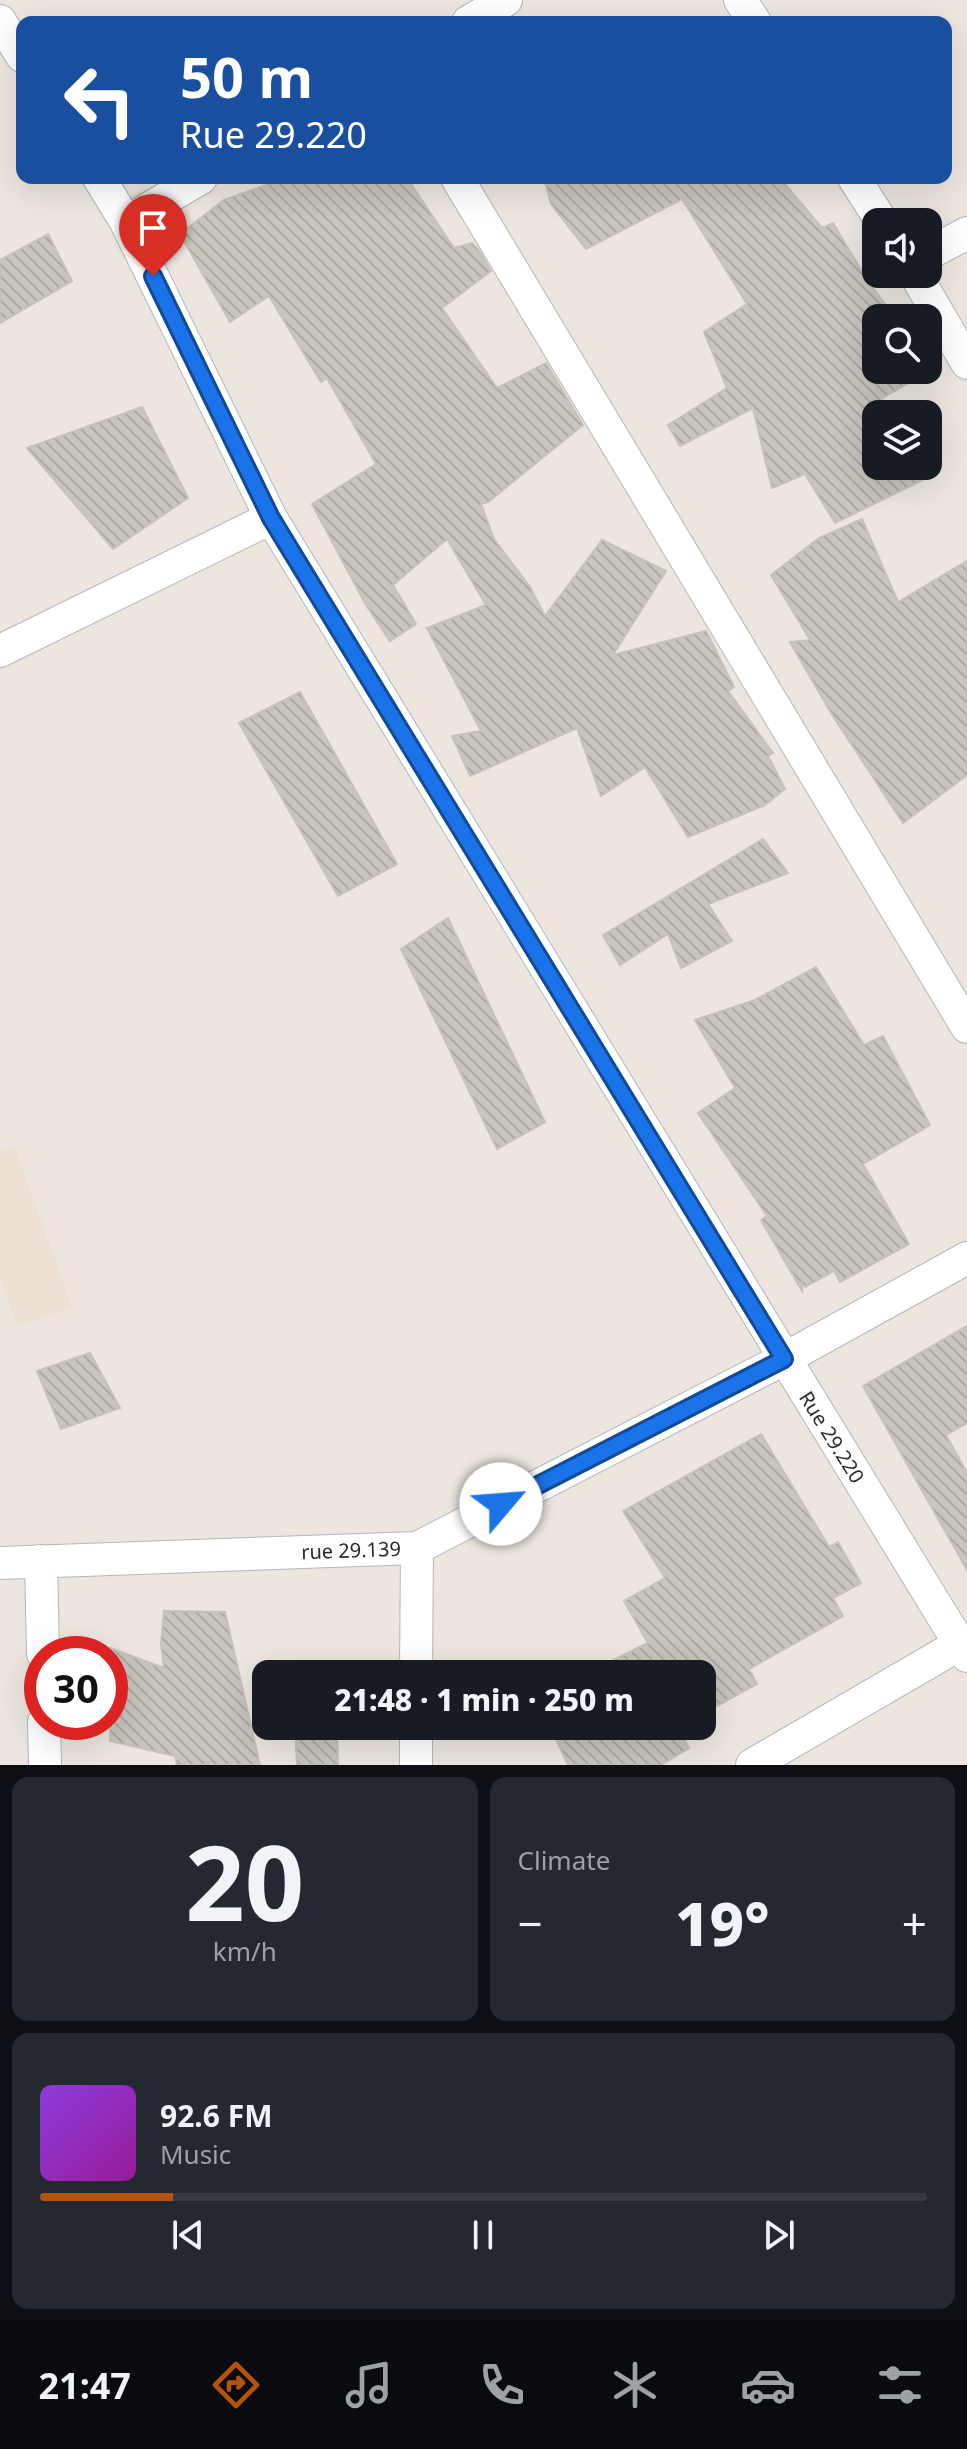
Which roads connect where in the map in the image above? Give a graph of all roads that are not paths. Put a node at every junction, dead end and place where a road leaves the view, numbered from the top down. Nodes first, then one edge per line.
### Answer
1 (506, 0) edge
2 (478, 16) edge
3 (0, 21) edge
4 (16, 46) edge
5 (103, 184) edge
6 (191, 184) edge
7 (461, 184) edge
8 (858, 184) edge
9 (873, 208) edge
10 (126, 222) junction
11 (967, 233) edge
12 (942, 246) edge
13 (923, 288) edge
14 (967, 363) edge
15 (271, 518) junction
16 (0, 651) edge
17 (967, 1027) edge
18 (967, 1258) edge
19 (784, 1359) junction
20 (417, 1548) junction
21 (41, 1561) junction
22 (0, 1563) edge
23 (43, 1636) edge
24 (965, 1647) edge
25 (416, 1660) edge
26 (44, 1740) edge
27 (416, 1740) edge
28 (45, 1765) edge
29 (416, 1765) edge
30 (752, 1765) edge

1 - 2 street
3 - 4 street
5 - 10 street, Rue 29.220
6 - 10 street
7 - 17 street
8 - 9 street
10 - 15 street, Rue 29.220
11 - 12 street
13 - 14 street
15 - 16 street
15 - 19 street, Rue 29.220
18 - 19 street, rue 29.139
19 - 20 street, rue 29.139
19 - 24 street, Rue 29.220
20 - 21 street, rue 29.139
20 - 25 street
21 - 22 street, rue 29.139
21 - 23 street
24 - 30 street
26 - 28 street
27 - 29 street

